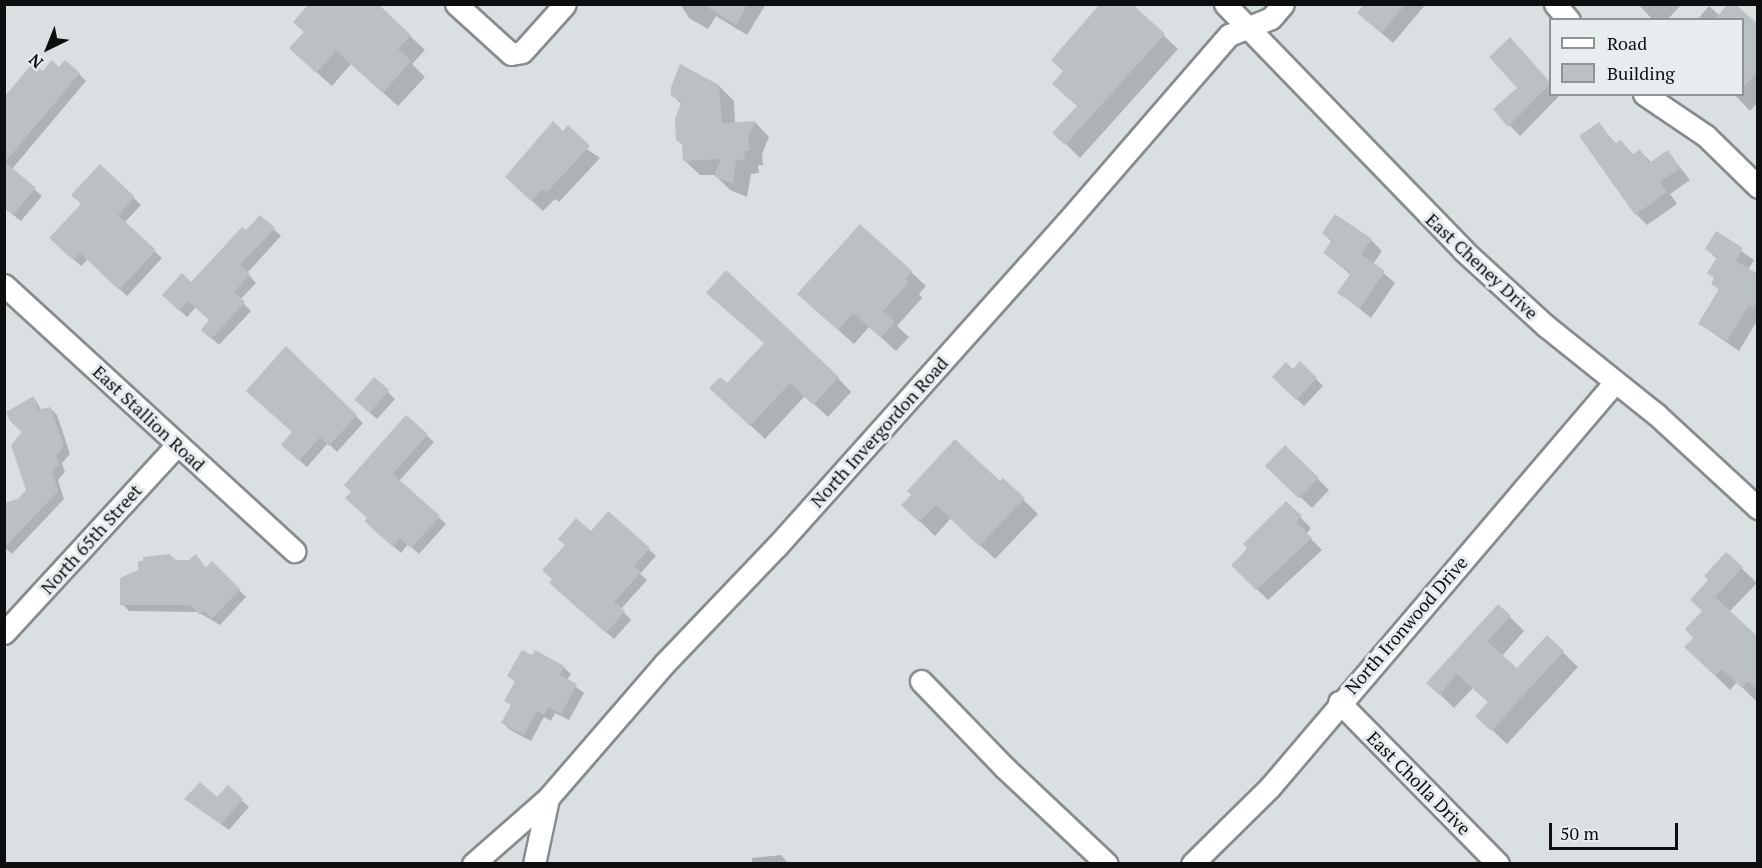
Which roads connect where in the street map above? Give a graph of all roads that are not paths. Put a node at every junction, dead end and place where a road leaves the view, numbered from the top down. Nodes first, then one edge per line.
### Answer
1 (456, 4) edge
2 (565, 4) edge
3 (1225, 4) edge
4 (1283, 4) edge
5 (1555, 4) edge
6 (1567, 18) edge
7 (1250, 27) junction
8 (1647, 96) edge
9 (1758, 187) edge
10 (4, 285) edge
11 (1615, 382) junction
12 (177, 445) junction
13 (1758, 508) edge
14 (294, 551) dead end
15 (4, 633) edge
16 (921, 681) dead end
17 (1339, 702) junction
18 (548, 798) junction
19 (473, 864) edge
20 (534, 864) edge
21 (1107, 864) edge
22 (1192, 864) edge
23 (1498, 864) edge

1 - 2 street
3 - 7 street, East Cheney Drive
4 - 7 street, North Invergordon Road
5 - 6 street
7 - 11 street, East Cheney Drive
7 - 18 street, North Invergordon Road
8 - 9 street
10 - 12 street, East Stallion Road
11 - 13 street, East Cheney Drive
11 - 17 street, North Ironwood Drive
12 - 14 street, East Stallion Road
12 - 15 street, North 65th Street
16 - 21 street
17 - 22 street, North Ironwood Drive
17 - 23 street, East Cholla Drive
18 - 19 street, North Invergordon Road
18 - 20 street

